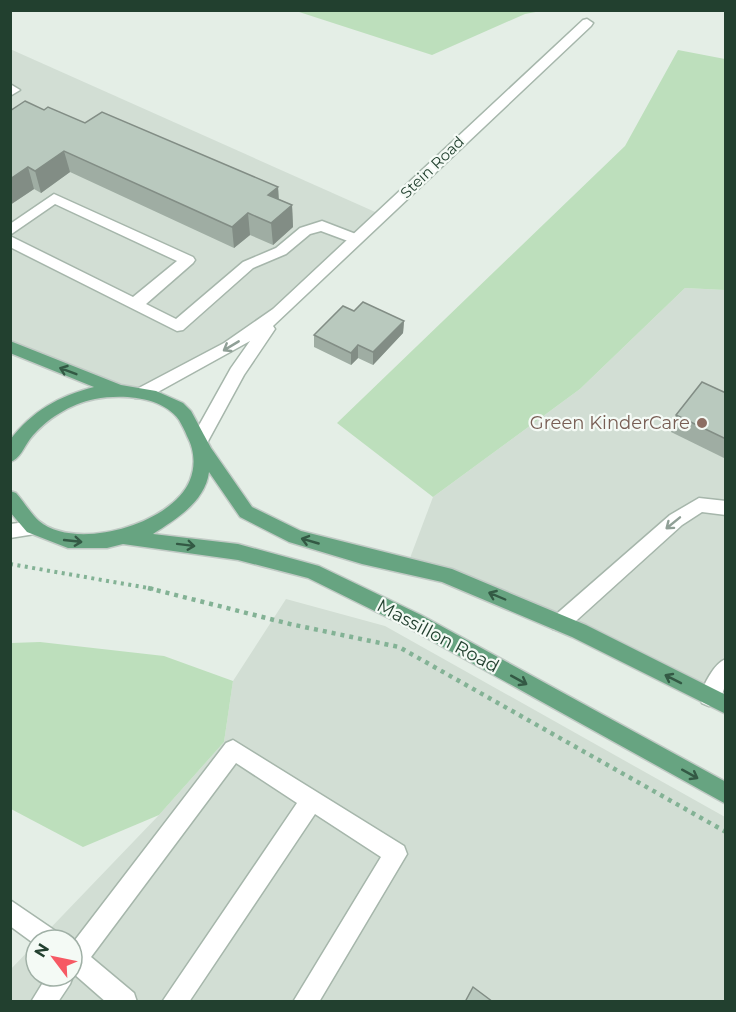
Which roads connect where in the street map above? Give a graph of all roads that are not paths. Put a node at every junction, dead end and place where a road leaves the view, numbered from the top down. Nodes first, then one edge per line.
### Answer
1 (587, 23) dead end
2 (10, 231) edge
3 (356, 239) junction
4 (10, 241) edge
5 (134, 305) junction
6 (279, 313) junction
7 (10, 346) edge
8 (122, 392) junction
9 (141, 394) junction
10 (13, 442) edge
11 (203, 446) junction
12 (10, 498) edge
13 (726, 508) edge
14 (35, 528) junction
15 (10, 531) edge
16 (128, 538) junction
17 (560, 623) junction
18 (726, 668) edge
19 (717, 701) edge
20 (726, 794) edge
21 (312, 800) junction
22 (10, 911) edge
23 (33, 928) edge
24 (84, 946) edge
25 (84, 974) edge
26 (53, 988) edge
27 (43, 1002) edge
28 (125, 1002) edge
29 (174, 1002) edge
30 (304, 1002) edge

1 - 3 street, Stein Road
2 - 5 street
3 - 5 street
3 - 6 street, Stein Road
4 - 5 street
6 -> 9 street, Stein Road
6 - 11 street, Stein Road
8 -> 7 main road
8 - 9 main road
8 - 10 main road
9 - 11 main road
11 - 16 main road
17 -> 11 main road
12 - 14 main road
13 -> 17 street
14 - 15 street
14 -> 16 main road
16 -> 20 main road, Massillon Road
19 -> 17 main road
18 - 19 street
21 - 24 street
21 - 29 street
21 - 30 street
22 - 23 street
25 - 28 street
26 - 27 street

